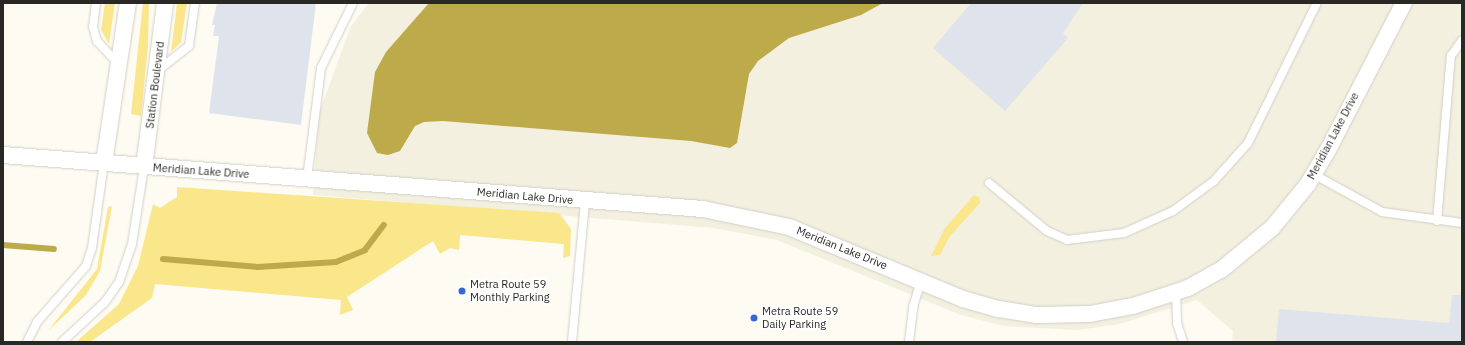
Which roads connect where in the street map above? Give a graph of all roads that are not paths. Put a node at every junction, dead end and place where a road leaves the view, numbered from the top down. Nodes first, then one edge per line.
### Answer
1 (96, 3) edge
2 (128, 3) edge
3 (165, 3) edge
4 (195, 3) edge
5 (353, 3) edge
6 (1317, 3) edge
7 (1404, 3) edge
8 (1462, 40) edge
9 (119, 65) junction
10 (157, 71) junction
11 (3, 155) edge
12 (104, 163) junction
13 (144, 167) junction
14 (1313, 174) junction
15 (307, 179) junction
16 (989, 183) dead end
17 (585, 201) junction
18 (1436, 221) junction
19 (1462, 223) edge
20 (921, 281) junction
21 (1176, 293) junction
22 (26, 342) edge
23 (62, 342) edge
24 (572, 342) edge
25 (909, 342) edge
26 (1183, 342) edge

1 - 9 lane
2 - 9 street
3 - 10 street, Station Boulevard
4 - 10 lane
5 - 15 lane
6 - 16 lane
7 - 14 street, Meridian Lake Drive
8 - 18 lane
9 - 12 street
10 - 13 street, Station Boulevard
11 - 12 street, Meridian Lake Drive
12 - 13 street, Meridian Lake Drive
12 - 22 lane
13 - 15 street, Meridian Lake Drive
13 - 23 lane
14 - 18 lane
14 - 21 street, Meridian Lake Drive
15 - 17 street, Meridian Lake Drive
17 - 20 street, Meridian Lake Drive
17 - 24 lane
18 - 19 lane
20 - 21 street, Meridian Lake Drive
20 - 25 lane
21 - 26 lane

